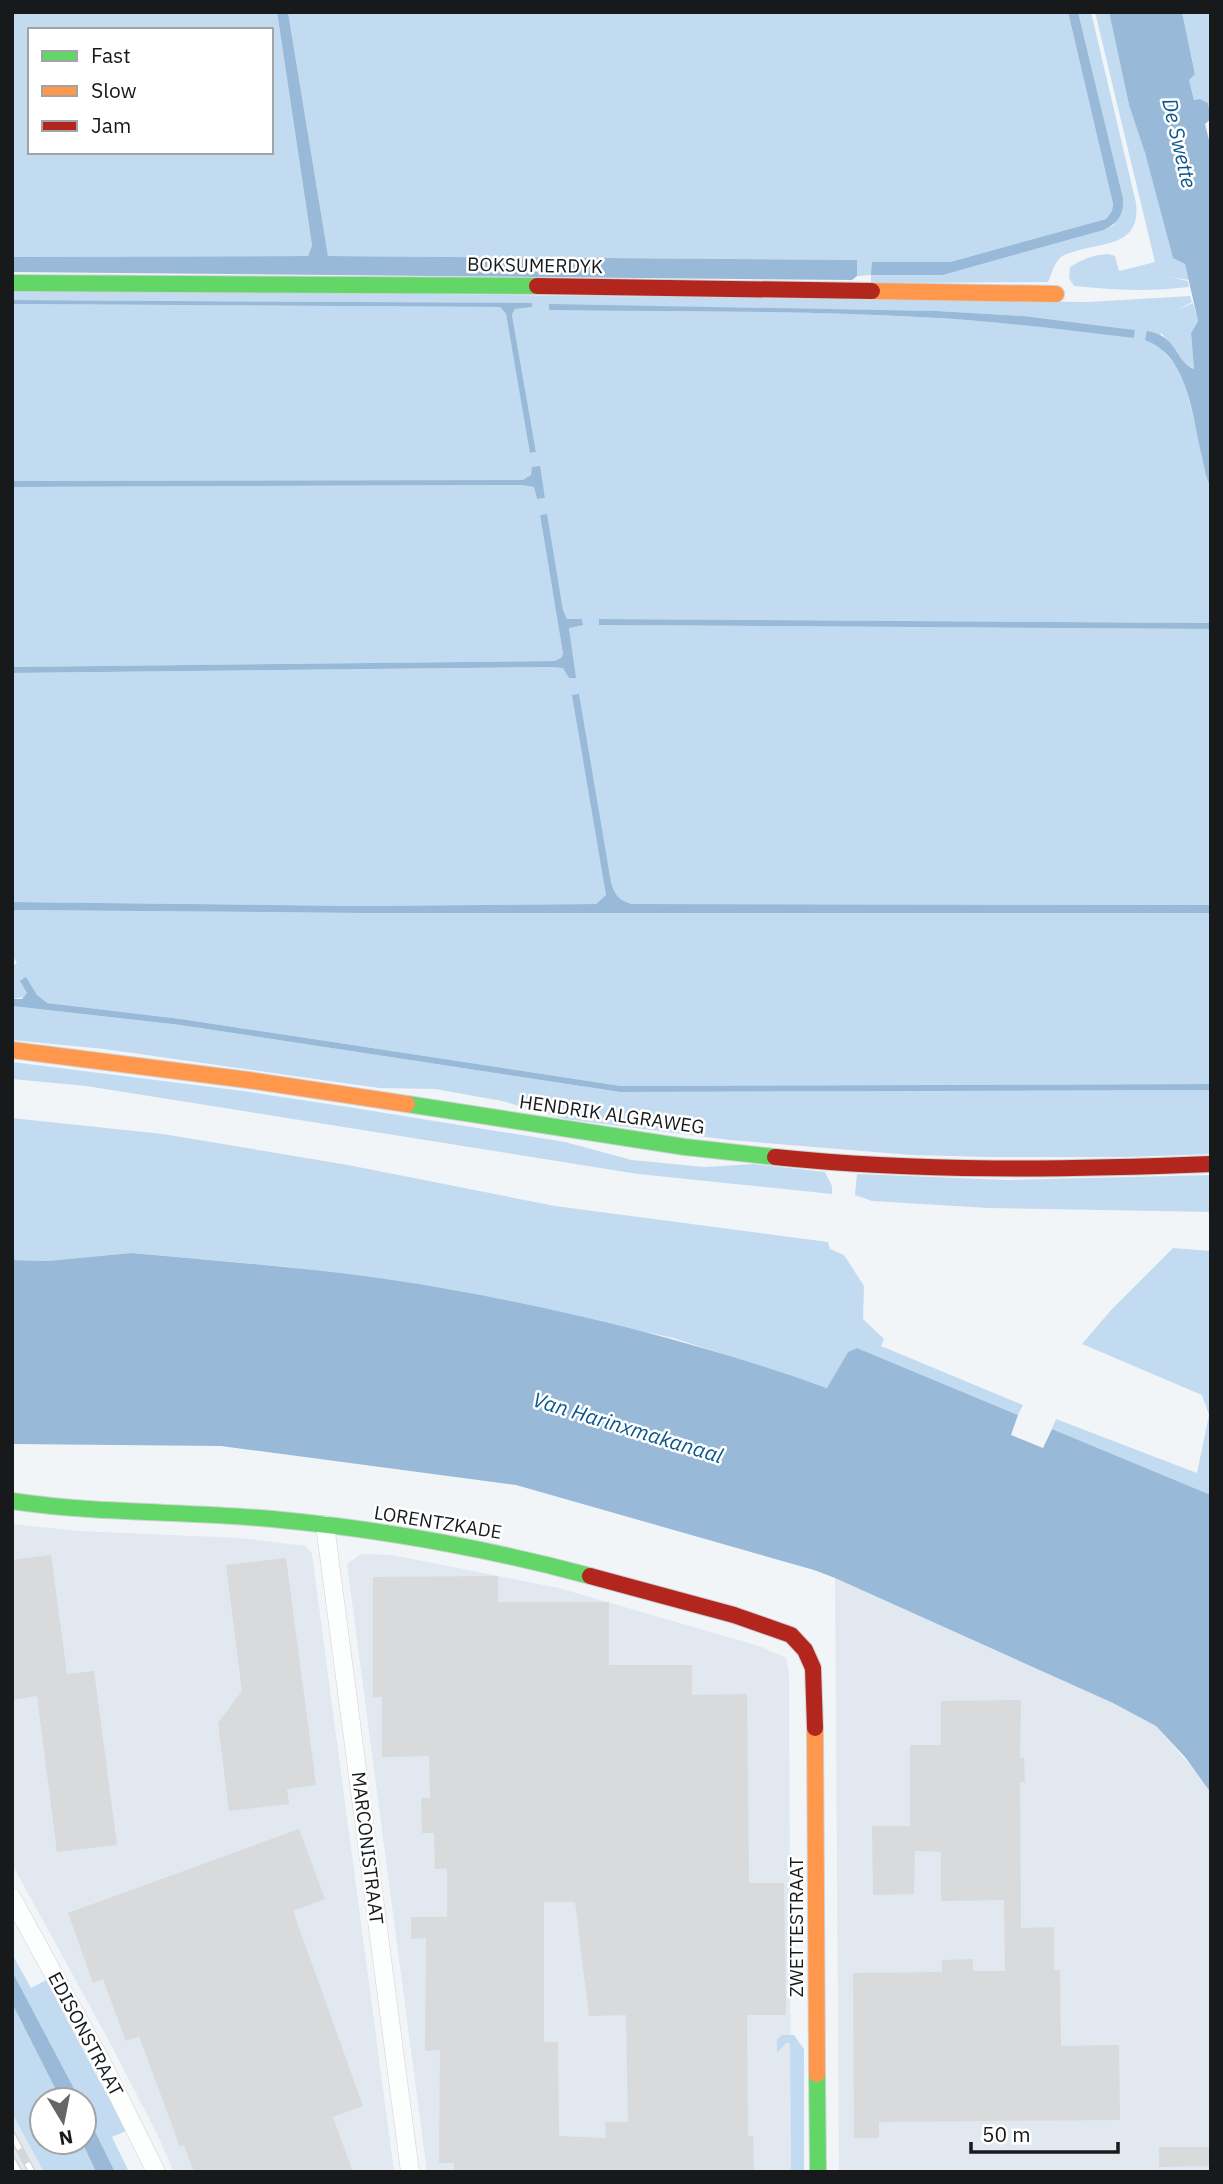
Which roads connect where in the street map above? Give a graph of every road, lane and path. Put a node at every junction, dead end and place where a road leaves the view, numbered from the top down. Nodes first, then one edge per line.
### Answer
1 (12, 282) edge
2 (1056, 294) dead end
3 (12, 1050) edge
4 (1211, 1164) edge
5 (12, 1501) edge
6 (325, 1525) junction
7 (815, 1682) joint
8 (12, 1898) edge
9 (156, 2172) edge
10 (410, 2172) edge
11 (818, 2172) edge

1 - 2 street, BOKSUMERDYK
3 - 4 street, HENDRIK ALGRAWEG
5 - 6 street, LORENTZKADE
6 - 7 street, LORENTZKADE
6 - 10 street, MARCONISTRAAT
7 - 11 street, ZWETTESTRAAT
8 - 9 street, EDISONSTRAAT

